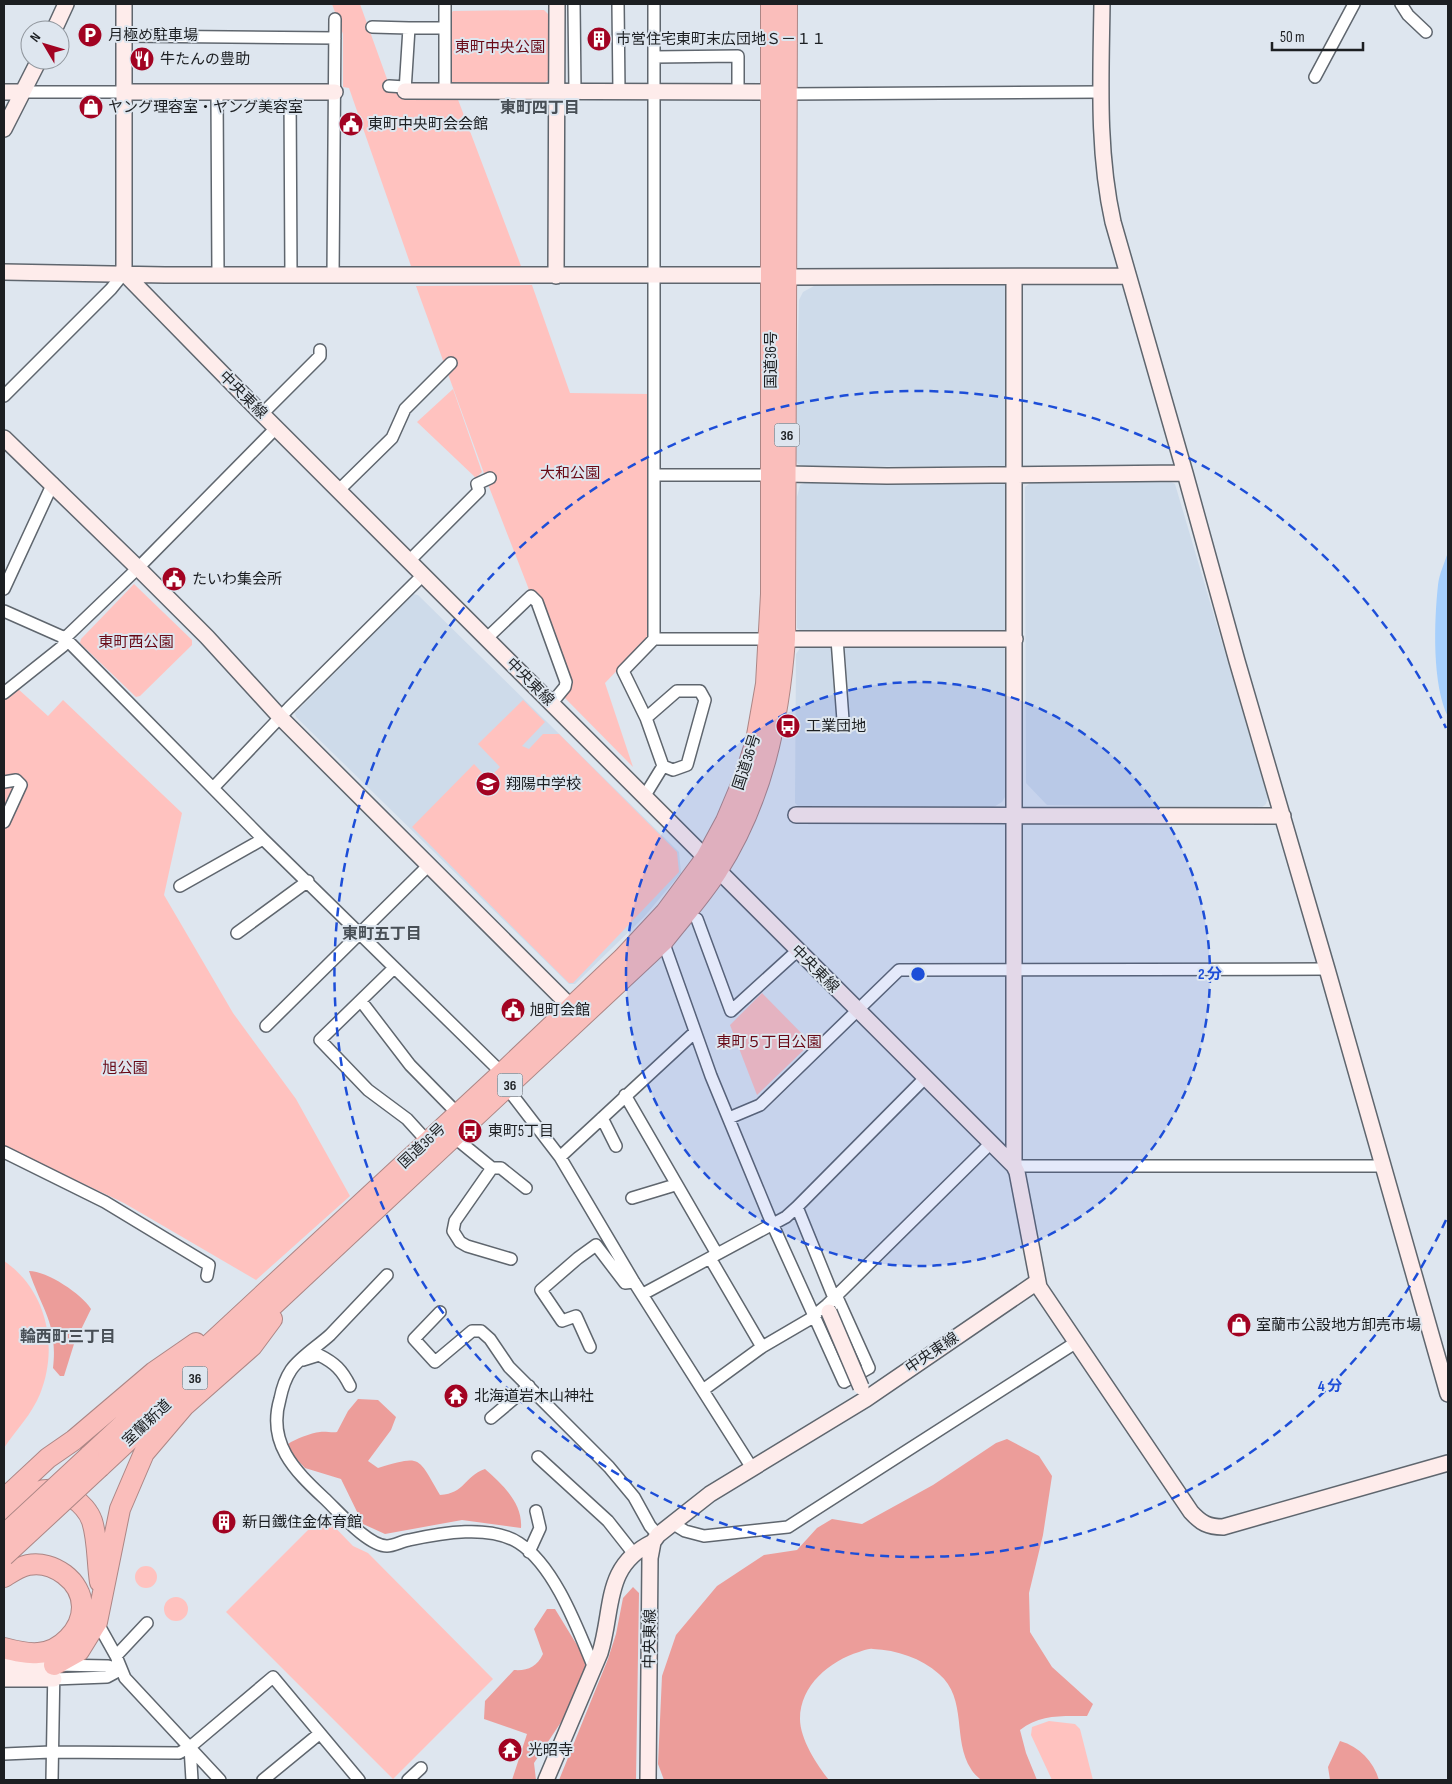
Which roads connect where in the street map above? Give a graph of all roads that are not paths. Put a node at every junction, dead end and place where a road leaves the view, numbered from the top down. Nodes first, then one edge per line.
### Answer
1 (66, 4) edge
2 (124, 4) edge
3 (445, 4) edge
4 (557, 4) edge
5 (574, 4) edge
6 (618, 4) edge
7 (654, 4) edge
8 (771, 4) edge
9 (787, 4) edge
10 (1102, 4) edge
11 (1354, 4) edge
12 (1401, 4) edge
13 (336, 19) dead end
14 (59, 20) edge
15 (372, 27) dead end
16 (409, 28) junction
17 (445, 28) junction
18 (1426, 32) dead end
19 (124, 36) junction
20 (335, 38) junction
21 (655, 56) junction
22 (33, 70) edge
23 (1315, 77) dead end
24 (389, 86) dead end
25 (405, 89) junction
26 (445, 91) junction
27 (4, 92) edge
28 (22, 92) junction
29 (125, 92) junction
30 (217, 92) junction
31 (290, 92) junction
32 (335, 92) junction
33 (557, 92) junction
34 (575, 92) junction
35 (619, 92) junction
36 (654, 92) junction
37 (738, 92) junction
38 (1101, 92) junction
39 (779, 93) junction
40 (4, 129) edge
41 (4, 272) edge
42 (124, 273) junction
43 (218, 275) junction
44 (655, 275) junction
45 (291, 276) junction
46 (333, 276) junction
47 (556, 276) junction
48 (779, 276) junction
49 (1128, 276) junction
50 (1014, 277) junction
51 (320, 350) dead end
52 (451, 363) dead end
53 (4, 396) edge
54 (262, 414) junction
55 (276, 428) junction
56 (4, 438) edge
57 (1185, 473) junction
58 (779, 474) junction
59 (655, 475) junction
60 (1015, 475) junction
61 (490, 478) dead end
62 (52, 483) junction
63 (338, 490) junction
64 (409, 561) junction
65 (138, 568) junction
66 (423, 575) junction
67 (4, 590) edge
68 (4, 611) edge
69 (65, 638) junction
70 (486, 639) junction
71 (654, 639) junction
72 (777, 639) junction
73 (837, 639) junction
74 (1015, 640) junction
75 (4, 693) edge
76 (551, 704) junction
77 (281, 718) junction
78 (646, 718) junction
79 (843, 720) dead end
80 (662, 766) junction
81 (4, 782) edge
82 (213, 788) junction
83 (644, 797) junction
84 (796, 815) dead end
85 (1014, 815) junction
86 (1283, 816) junction
87 (4, 822) edge
88 (264, 839) junction
89 (712, 864) junction
90 (429, 865) junction
91 (308, 881) junction
92 (180, 886) dead end
93 (697, 919) dead end
94 (359, 932) junction
95 (237, 933) dead end
96 (663, 941) junction
97 (797, 951) junction
98 (394, 968) junction
99 (1328, 968) junction
100 (1015, 969) junction
101 (361, 1001) junction
102 (571, 1007) junction
103 (856, 1010) junction
104 (266, 1026) dead end
105 (695, 1032) junction
106 (925, 1078) junction
107 (504, 1080) junction
108 (625, 1096) junction
109 (457, 1113) junction
110 (602, 1118) junction
111 (729, 1118) junction
112 (454, 1137) junction
113 (427, 1141) junction
114 (991, 1143) junction
115 (616, 1146) dead end
116 (4, 1152) edge
117 (560, 1157) junction
118 (1014, 1166) junction
119 (1384, 1166) junction
120 (492, 1168) junction
121 (675, 1185) junction
122 (526, 1188) dead end
123 (632, 1198) dead end
124 (797, 1207) junction
125 (773, 1225) junction
126 (713, 1256) junction
127 (511, 1259) dead end
128 (387, 1275) dead end
129 (207, 1276) dead end
130 (634, 1282) junction
131 (1037, 1282) junction
132 (290, 1289) junction
133 (643, 1294) junction
134 (832, 1302) junction
135 (440, 1312) dead end
136 (814, 1316) junction
137 (238, 1317) junction
138 (1075, 1343) junction
139 (590, 1347) dead end
140 (762, 1347) junction
141 (302, 1360) junction
142 (350, 1386) dead end
143 (529, 1386) junction
144 (702, 1390) junction
145 (863, 1393) junction
146 (1448, 1394) edge
147 (491, 1418) dead end
148 (538, 1457) dead end
149 (95, 1461) junction
150 (1448, 1463) edge
151 (752, 1468) junction
152 (4, 1499) edge
153 (536, 1511) dead end
154 (4, 1516) edge
155 (672, 1523) junction
156 (4, 1535) edge
157 (656, 1538) junction
158 (529, 1552) junction
159 (634, 1554) junction
160 (4, 1556) edge
161 (4, 1577) edge
162 (102, 1592) junction
163 (97, 1622) junction
164 (147, 1623) dead end
165 (4, 1648) edge
166 (116, 1656) junction
167 (4, 1665) edge
168 (594, 1668) junction
169 (120, 1670) junction
170 (54, 1672) junction
171 (4, 1679) edge
172 (320, 1734) junction
173 (190, 1747) junction
174 (51, 1752) junction
175 (4, 1754) edge
176 (421, 1768) dead end
177 (52, 1780) edge
178 (192, 1780) edge
179 (220, 1780) edge
180 (263, 1780) edge
181 (359, 1780) edge
182 (408, 1780) edge
183 (546, 1780) edge
184 (648, 1780) edge

1 - 14 street
2 - 19 street
3 - 17 street
4 - 33 street
5 - 34 street
6 - 35 street
7 - 21 street
8 - 39 highway, 国道36号 / 36
9 - 39 highway, 国道36号 / 36
10 - 38 street
11 - 23 street
12 - 18 street
13 - 20 street
15 - 16 street
16 - 17 street
16 - 25 street
17 - 26 street
19 - 20 street
19 - 29 street
20 - 32 street
21 - 36 street
21 - 37 street
22 - 28 street
24 - 25 street
25 - 26 street
26 - 33 street
27 - 28 street
28 - 29 street
28 - 40 street
29 - 30 street
29 - 42 street
30 - 31 street
30 - 43 street
31 - 32 street
31 - 45 street
32 - 46 street
33 - 34 street
33 - 47 street
34 - 35 street
35 - 36 street
36 - 37 street
36 - 44 street
37 - 39 street
38 - 39 street
38 - 49 street
39 - 48 highway, 国道36号 / 36
41 - 42 street
42 - 43 street
42 - 53 street
42 - 54 street, 中央東線
43 - 45 street
44 - 47 street
44 - 48 street
44 - 59 street
45 - 46 street
46 - 47 street
48 - 50 street
48 - 58 highway, 国道36号 / 36
49 - 50 street
49 - 57 street
50 - 60 street
51 - 54 street
52 - 63 street
54 - 55 street, 中央東線
55 - 63 street, 中央東線
55 - 65 street
56 - 62 street
57 - 60 street
57 - 86 street
58 - 59 street
58 - 60 street
58 - 72 highway, 国道36号 / 36
59 - 71 street
60 - 74 street
61 - 64 street
62 - 65 street
62 - 67 street
63 - 64 street, 中央東線
64 - 66 street, 中央東線
65 - 69 street
65 - 77 street
66 - 70 street, 中央東線
66 - 77 street
68 - 69 street
69 - 75 street
69 - 82 street
70 - 76 street, 中央東線
70 - 76 street
71 - 72 street
71 - 78 street
72 - 73 street
72 - 89 highway, 国道36号 / 36
73 - 74 street
73 - 79 street
74 - 85 street
76 - 83 street, 中央東線
77 - 82 street
77 - 90 street
78 - 80 street
78 - 80 street
80 - 83 street
81 - 87 street
82 - 88 street
83 - 89 street, 中央東線
84 - 85 street
85 - 86 street
85 - 100 street
86 - 99 street
88 - 91 street
88 - 92 street
89 - 96 highway, 国道36号 / 36
89 - 97 street, 中央東線
89 - 102 highway, 国道36号 / 36
90 - 94 street
90 - 102 street
91 - 94 street
91 - 95 street
93 - 97 street
94 - 98 street
94 - 104 street
96 - 105 street
96 - 107 highway, 国道36号 / 36
97 - 103 street, 中央東線
98 - 101 street
98 - 107 street
99 - 100 street
99 - 119 street
100 - 103 street
100 - 118 street
101 - 109 street
101 - 113 street
102 - 107 highway, 国道36号 / 36
103 - 106 street, 中央東線
103 - 111 street
105 - 108 street
105 - 111 street
106 - 114 street, 中央東線
106 - 124 street
107 - 109 highway, 国道36号 / 36
107 - 112 highway, 国道36号 / 36
107 - 117 street
108 - 110 street
108 - 121 street
109 - 113 highway, 国道36号 / 36
110 - 115 street
110 - 117 street
111 - 125 street
112 - 120 street
112 - 132 highway, 国道36号 / 36
113 - 137 highway, 国道36号 / 36
114 - 118 street, 中央東線
114 - 134 street
116 - 129 street
117 - 130 street
118 - 119 street
118 - 131 street
119 - 146 street
120 - 122 street
120 - 127 street
121 - 123 street
121 - 126 street
124 - 125 street
124 - 134 street
125 - 126 street
125 - 136 street
126 - 133 street
126 - 140 street
128 - 141 street
130 - 133 street
130 - 139 street
131 - 138 street
131 - 145 street, 中央東線
132 - 149 highway, 室蘭新道 / 36
132 - 162 highway
133 - 144 street
134 - 136 street
134 - 136 street
134 - 145 street, bridge
135 - 143 street
136 - 140 street
137 - 149 highway, 室蘭新道 / 36
137 - 152 highway
138 - 150 street
138 - 155 street
140 - 144 street
141 - 142 street
141 - 158 street
143 - 147 street
143 - 157 street
144 - 151 street
145 - 151 street, 中央東線
148 - 159 street
149 - 156 highway, 室蘭新道 / 36, bridge
149 - 160 highway, 室蘭新道 / 36, bridge
151 - 155 street, 中央東線
153 - 158 street
154 - 162 highway
155 - 157 street, 中央東線
157 - 159 street
157 - 184 street, 中央東線
158 - 168 street
159 - 168 street
161 - 165 highway
162 - 163 highway
163 - 166 street
163 - 170 highway
164 - 166 street
166 - 169 street
167 - 170 street
168 - 183 street
169 - 170 street
169 - 173 street
170 - 171 street
170 - 174 street
172 - 173 street
172 - 180 street
172 - 181 street
173 - 174 street
173 - 178 street
173 - 179 street
174 - 175 street
174 - 177 street
176 - 182 street

